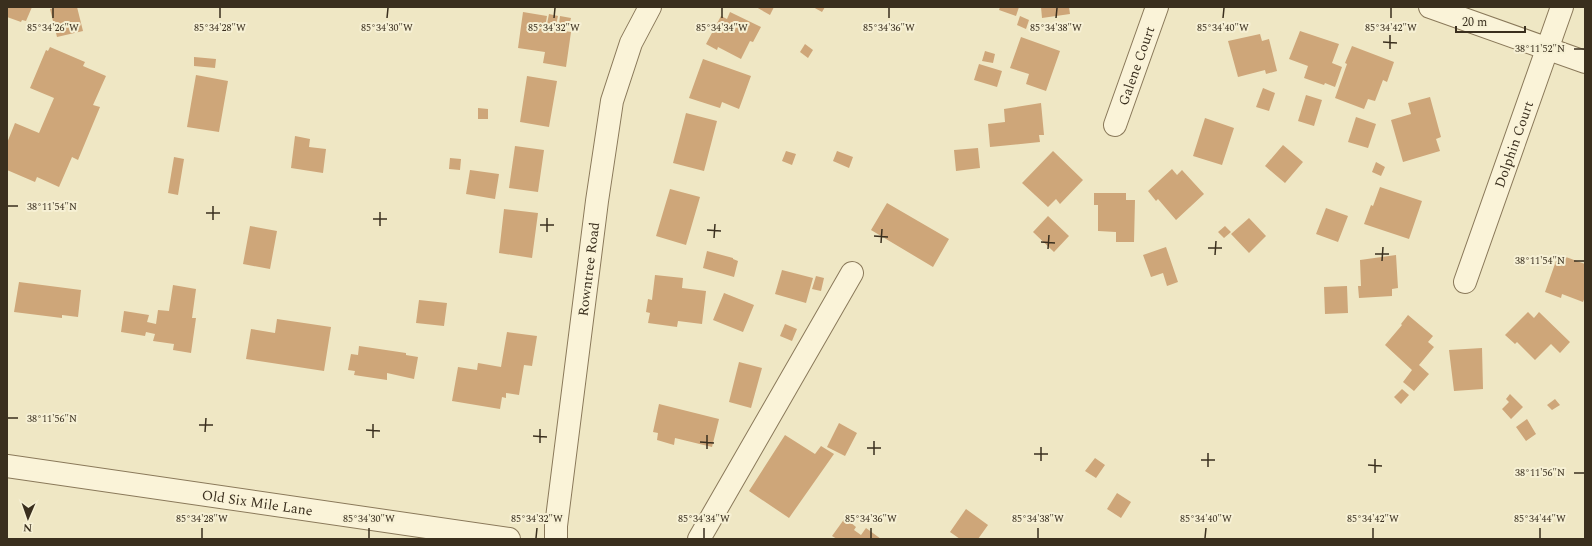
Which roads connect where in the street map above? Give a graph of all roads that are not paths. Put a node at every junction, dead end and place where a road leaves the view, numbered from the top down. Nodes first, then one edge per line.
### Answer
1 (650, 7) edge
2 (1157, 7) edge
3 (1430, 7) edge
4 (1562, 7) edge
5 (1547, 49) junction
6 (1585, 62) edge
7 (1115, 126) dead end
8 (852, 274) dead end
9 (1465, 282) dead end
10 (7, 466) edge
11 (509, 539) edge
12 (556, 539) edge
13 (699, 539) edge

1 - 12 street, Rowntree Road
2 - 7 street, Galene Court
3 - 5 street
4 - 5 street, Dolphin Court
5 - 6 street
5 - 9 street, Dolphin Court
8 - 13 street
10 - 11 street, Old Six Mile Lane

